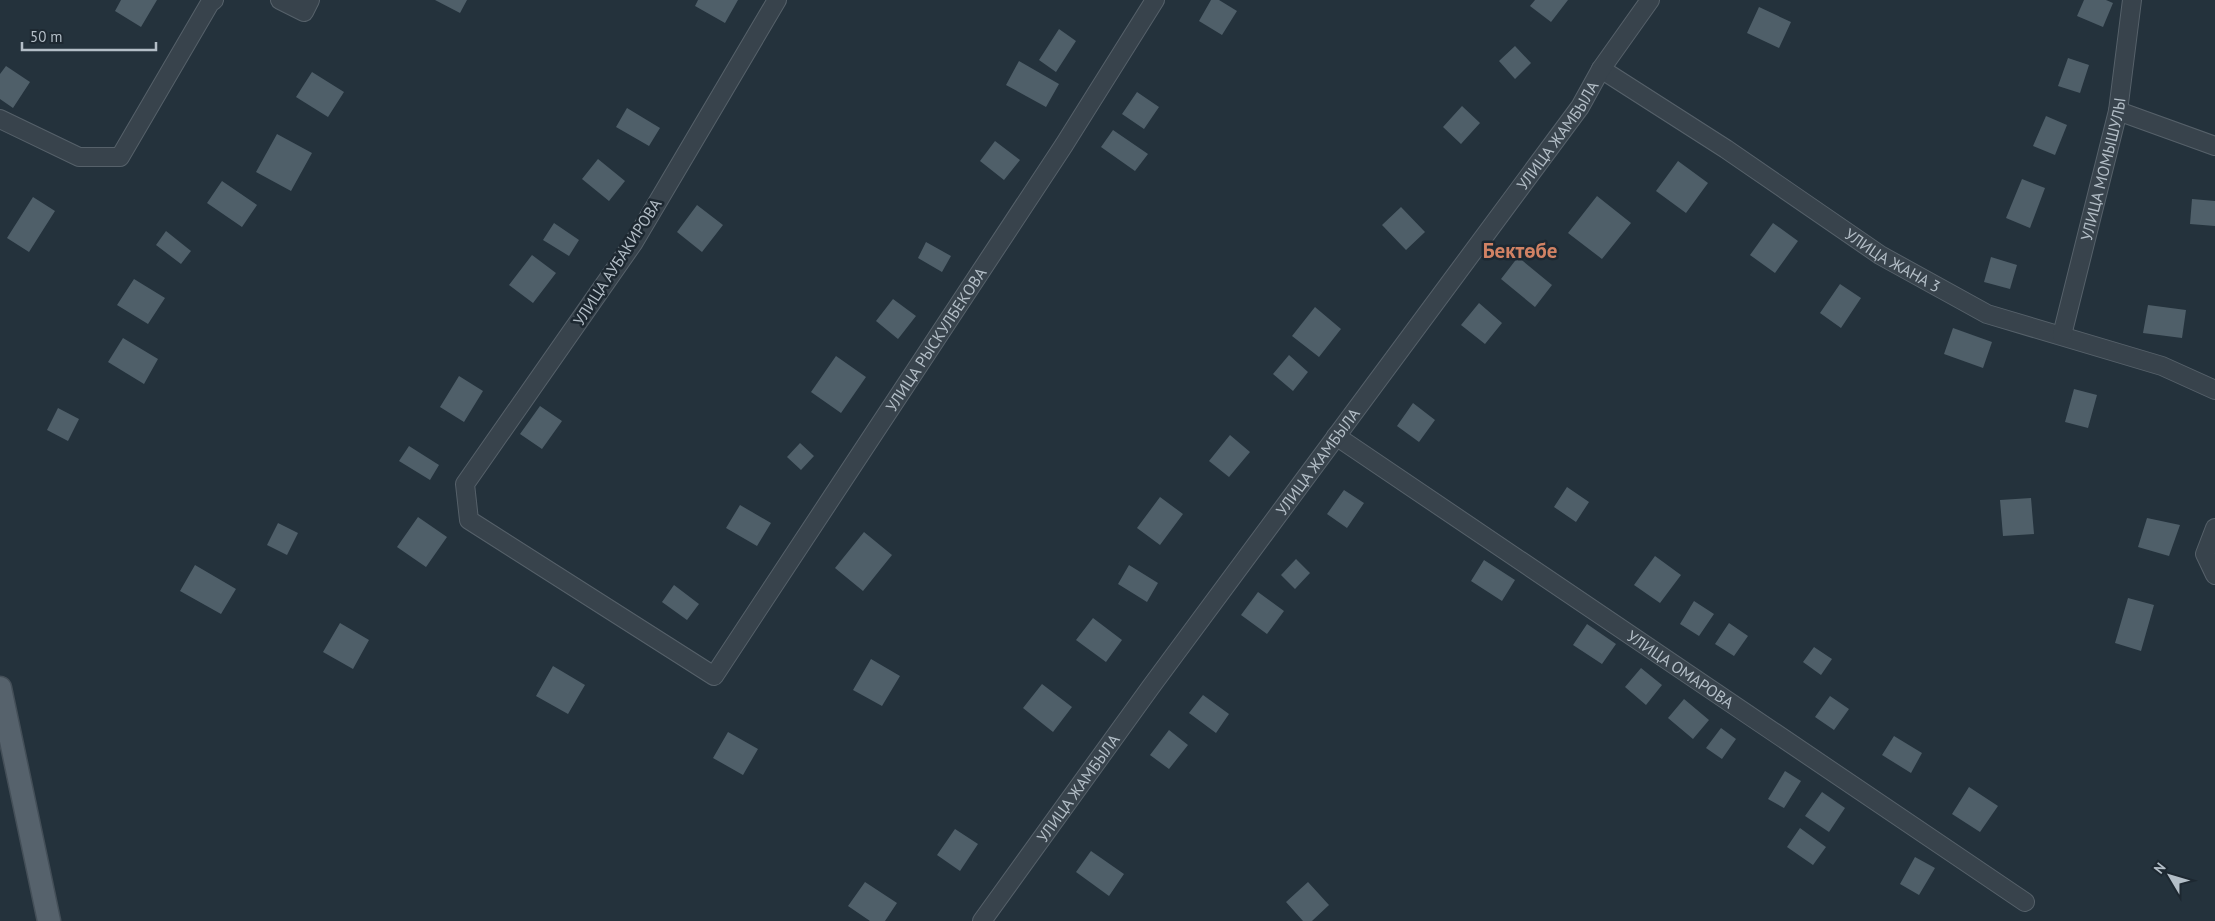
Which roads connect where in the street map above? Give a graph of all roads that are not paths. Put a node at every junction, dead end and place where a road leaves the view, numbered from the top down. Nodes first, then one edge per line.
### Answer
1 (214, 0) edge
2 (280, 0) edge
3 (310, 0) edge
4 (777, 0) edge
5 (1155, 0) edge
6 (1650, 0) edge
7 (2132, 0) edge
8 (1600, 70) junction
9 (2118, 111) junction
10 (0, 118) edge
11 (2215, 146) edge
12 (2062, 335) junction
13 (2215, 390) edge
14 (1336, 436) junction
15 (2215, 528) edge
16 (2215, 575) edge
17 (714, 676) joint
18 (0, 688) edge
19 (2025, 902) dead end
20 (49, 921) edge
21 (982, 921) edge

1 - 10 street
2 - 3 street
4 - 17 street, УЛИЦА АУБАКИРОВА
5 - 17 street, УЛИЦА РЫСКУЛБЕКОВА
6 - 8 street, УЛИЦА ЖАМБЫЛА
7 - 9 street, УЛИЦА МОМЫШУЛЫ
8 - 12 street, УЛИЦА ЖАНА 3
8 - 14 street, УЛИЦА ЖАМБЫЛА
9 - 11 street
9 - 12 street, УЛИЦА МОМЫШУЛЫ
12 - 13 street, УЛИЦА ЖАНА 3
14 - 19 street, УЛИЦА ОМАРОВА
14 - 21 street, УЛИЦА ЖАМБЫЛА
15 - 16 street
18 - 20 main road

